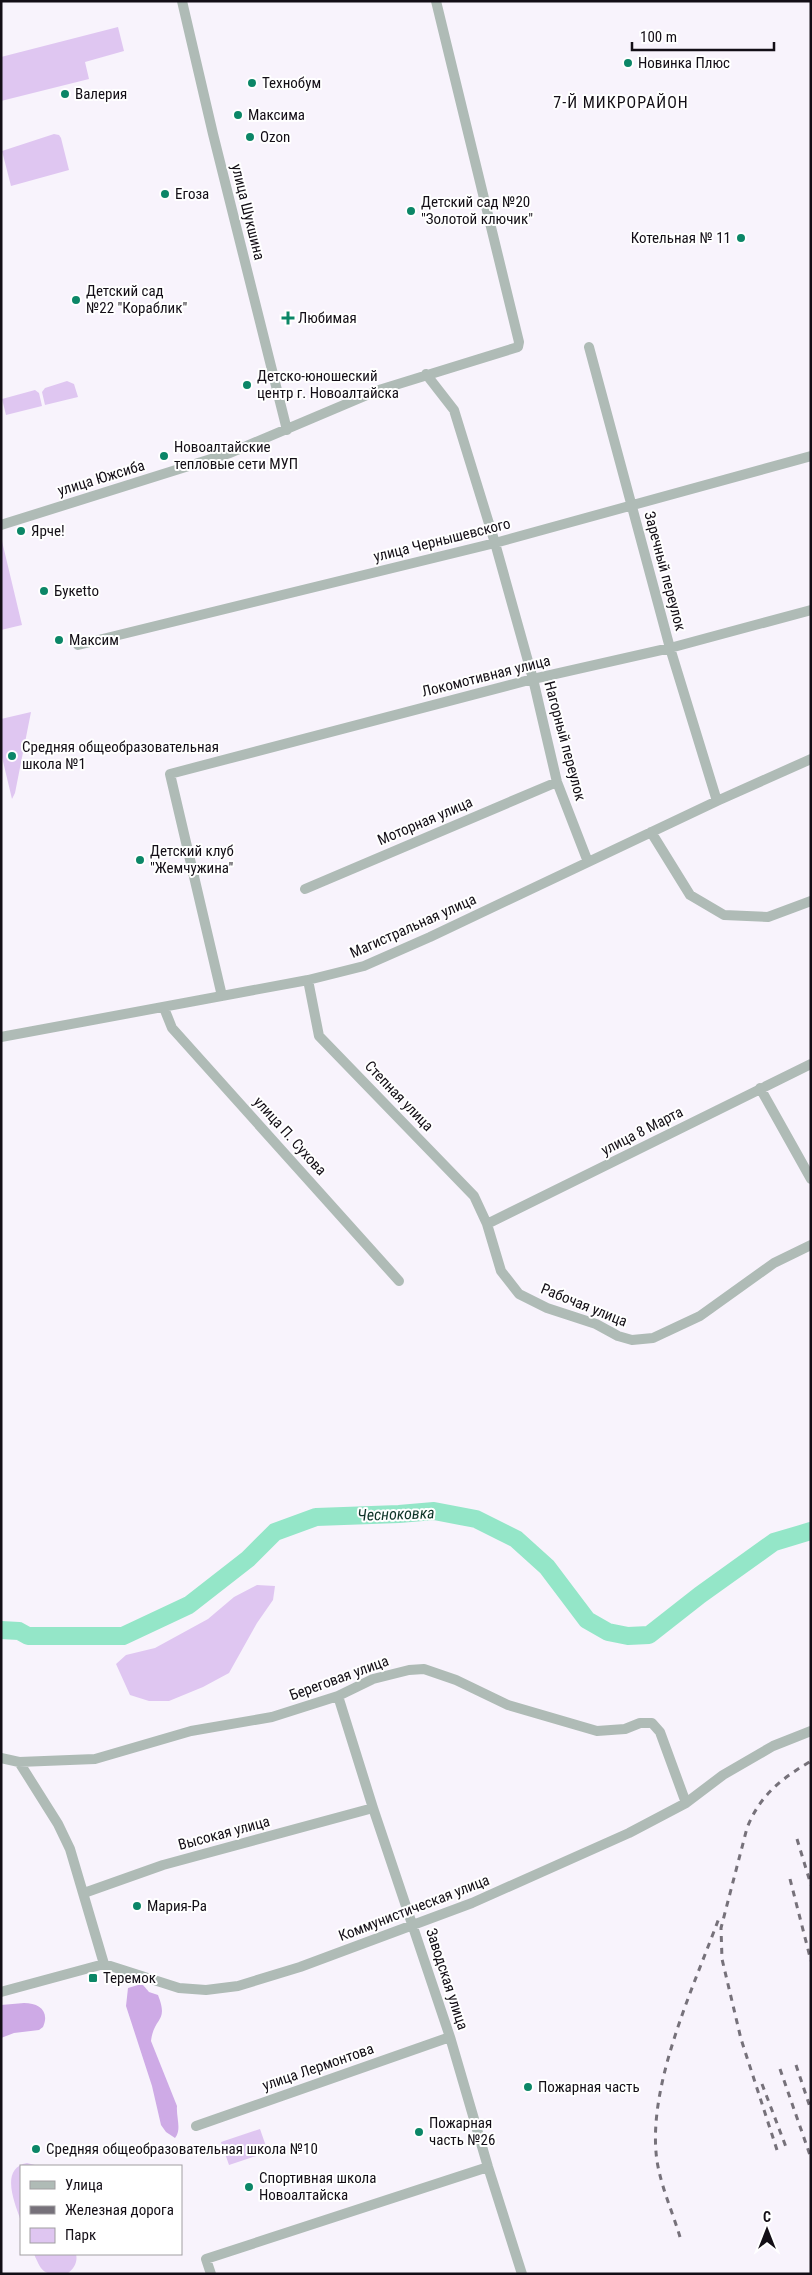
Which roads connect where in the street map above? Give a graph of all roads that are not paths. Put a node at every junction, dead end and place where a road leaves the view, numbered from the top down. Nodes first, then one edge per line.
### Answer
1 (182, 1) edge
2 (436, 1) edge
3 (589, 347) dead end
4 (426, 374) junction
5 (287, 430) junction
6 (811, 456) edge
7 (632, 504) junction
8 (1, 525) edge
9 (495, 543) junction
10 (811, 610) edge
11 (78, 645) dead end
12 (670, 648) junction
13 (533, 679) junction
14 (811, 759) edge
15 (557, 782) junction
16 (717, 801) junction
17 (651, 832) junction
18 (588, 862) junction
19 (305, 889) dead end
20 (811, 901) edge
21 (308, 980) junction
22 (222, 996) junction
23 (164, 1008) junction
24 (1, 1037) edge
25 (811, 1064) edge
26 (760, 1088) junction
27 (811, 1179) edge
28 (487, 1224) junction
29 (811, 1245) edge
30 (399, 1281) dead end
31 (338, 1696) junction
32 (811, 1731) edge
33 (1, 1758) edge
34 (19, 1762) junction
35 (686, 1803) junction
36 (373, 1808) junction
37 (84, 1893) junction
38 (414, 1926) junction
39 (104, 1964) junction
40 (1, 1992) edge
41 (450, 2037) junction
42 (196, 2126) dead end
43 (488, 2168) junction
44 (211, 2274) edge
45 (522, 2274) edge

1 - 5 street, улица Шукшина
2 - 4 street, улица Южсиба
3 - 7 street, Заречный переулок
4 - 5 street, улица Южсиба
4 - 9 street, Нагорный переулок
5 - 8 street, улица Южсиба
6 - 7 street, улица Чернышевского
7 - 9 street, улица Чернышевского
7 - 12 street, Заречный переулок
9 - 11 street, улица Чернышевского
9 - 13 street, Нагорный переулок
10 - 12 street, Локомотивная улица
12 - 13 street, Локомотивная улица
12 - 16 street, Заречный переулок
13 - 15 street, Нагорный переулок
13 - 22 street, Локомотивная улица
14 - 16 street, Магистральная улица
15 - 18 street, Нагорный переулок
15 - 19 street, Моторная улица
16 - 17 street, Магистральная улица
17 - 18 street, Магистральная улица
17 - 20 street
18 - 21 street, Магистральная улица
21 - 22 street, Магистральная улица
21 - 28 street, Степная улица
22 - 23 street, Магистральная улица
23 - 24 street, Магистральная улица
23 - 30 street, улица П. Сухова
25 - 26 street, улица 8 Марта
26 - 27 street
26 - 28 street, улица 8 Марта
28 - 29 street, Рабочая улица
31 - 34 street, Береговая улица
31 - 35 street, Береговая улица
31 - 36 street, Заводская улица
32 - 35 street, Коммунистическая улица
33 - 34 street, Береговая улица
34 - 37 street
35 - 38 street, Коммунистическая улица
36 - 37 street, Высокая улица
36 - 38 street, Заводская улица
37 - 39 street
38 - 39 street, Коммунистическая улица
38 - 41 street, Заводская улица
39 - 40 street
41 - 42 street, улица Лермонтова
41 - 43 street, Заводская улица
43 - 44 street
43 - 45 street, Заводская улица

